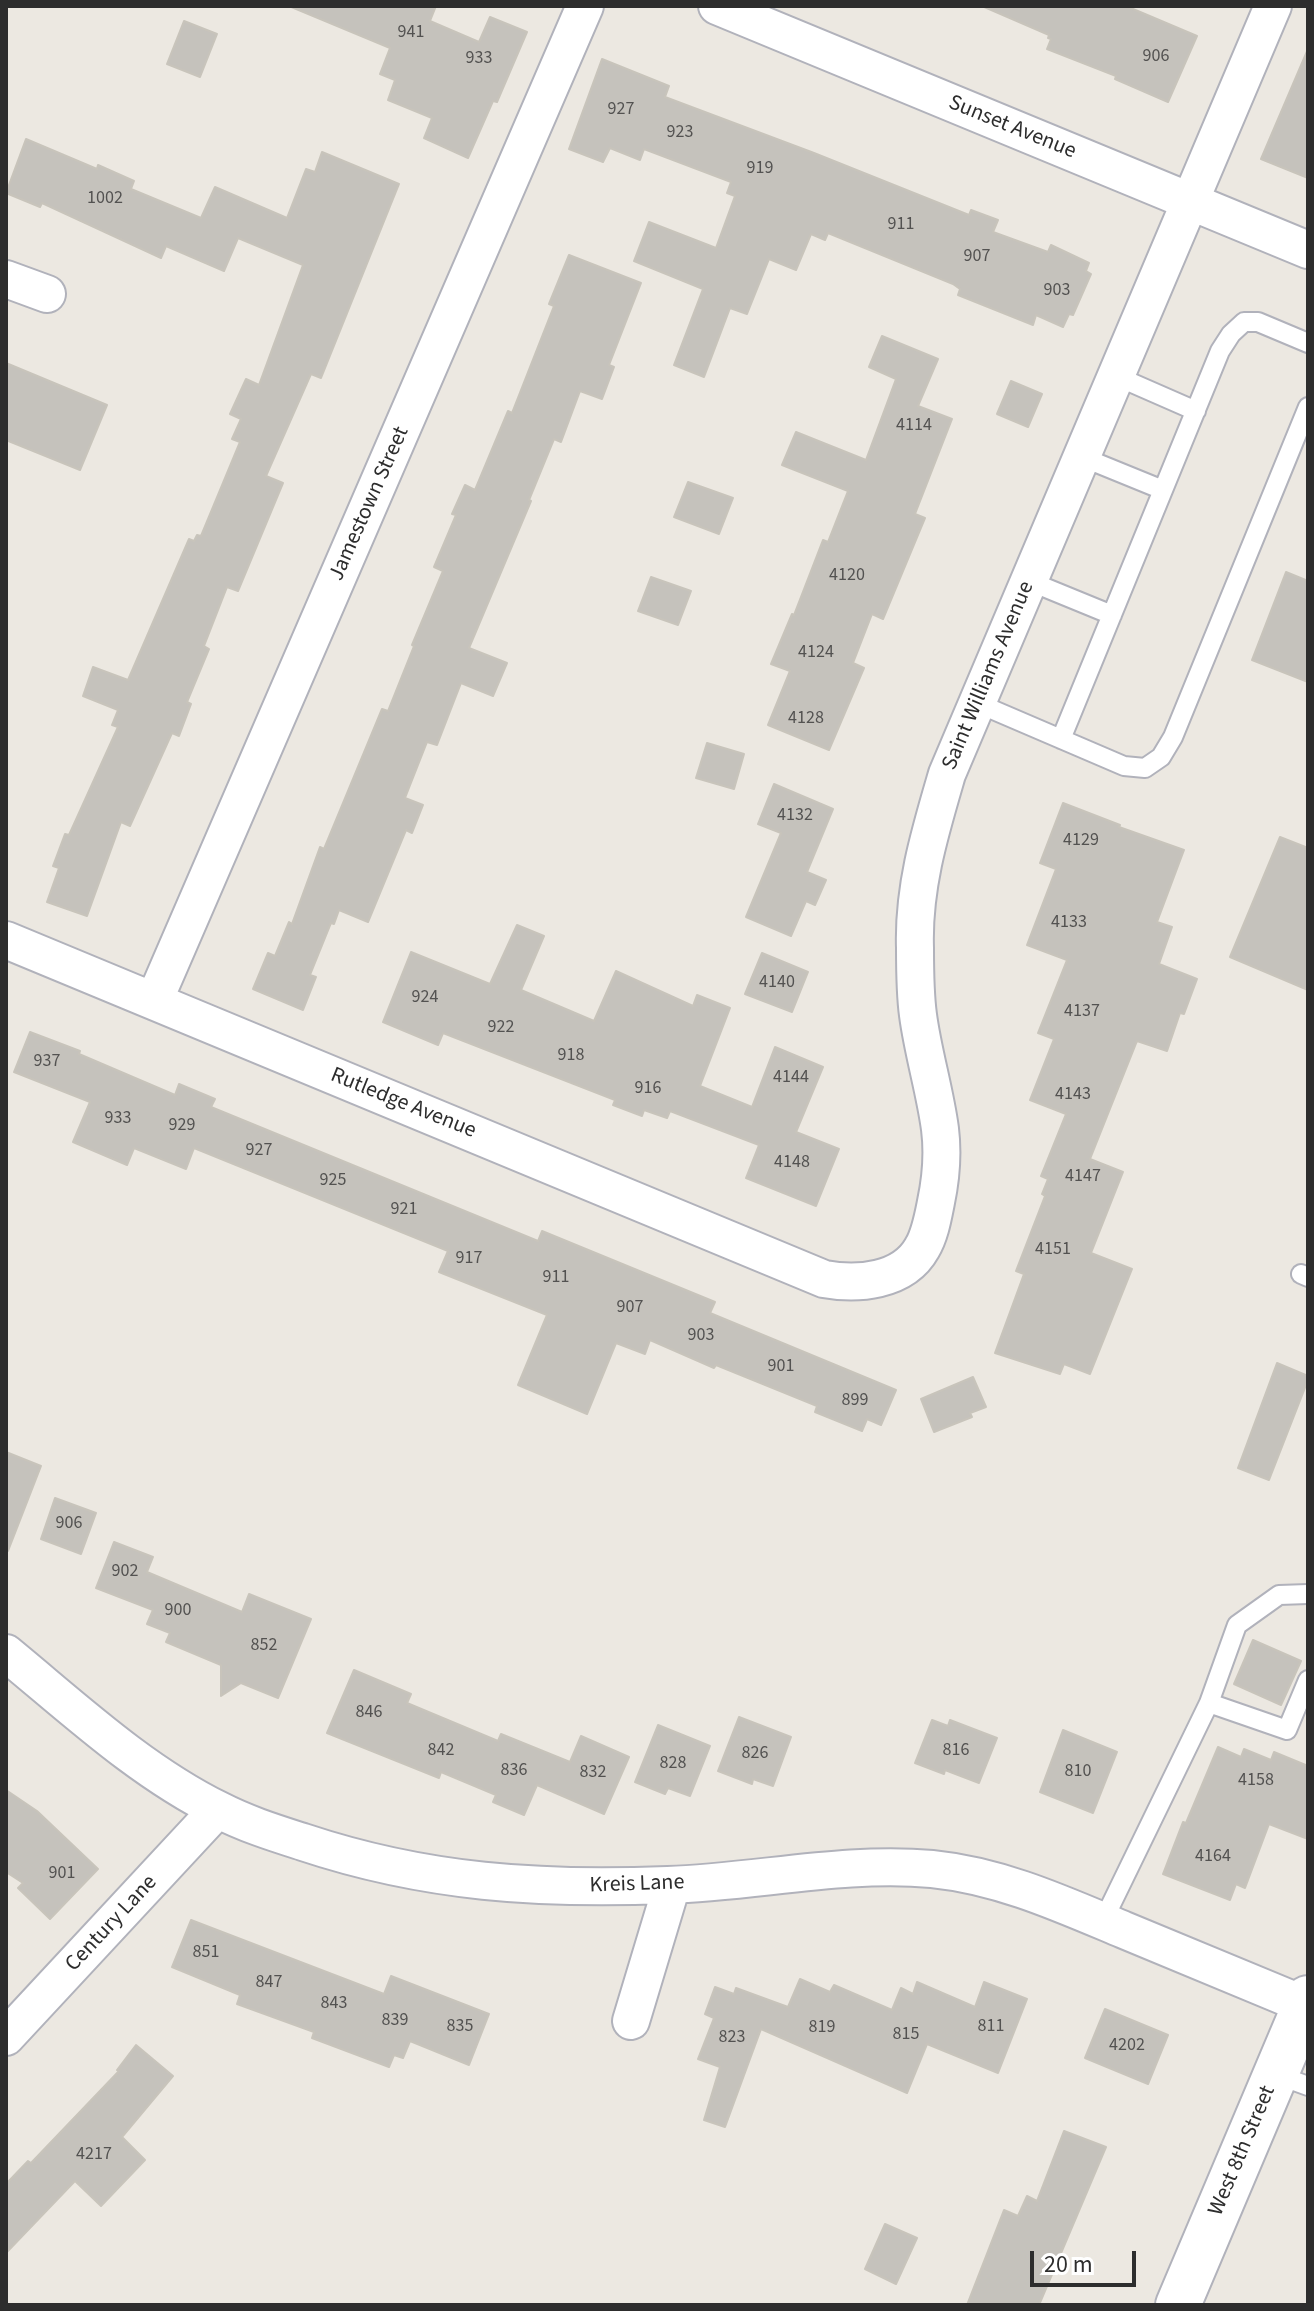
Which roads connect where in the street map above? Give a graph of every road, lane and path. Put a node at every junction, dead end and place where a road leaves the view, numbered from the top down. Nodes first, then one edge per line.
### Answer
1 (585, 6) edge
2 (717, 6) edge
3 (1273, 6) edge
4 (1190, 202) junction
5 (1308, 250) edge
6 (6, 279) edge
7 (47, 294) dead end
8 (1308, 343) edge
9 (1116, 376) junction
10 (1308, 407) edge
11 (1196, 411) junction
12 (1082, 457) junction
13 (1163, 490) junction
14 (1029, 581) junction
15 (1112, 615) junction
16 (977, 703) junction
17 (1061, 739) junction
18 (6, 940) edge
19 (154, 1001) junction
20 (799, 1267) joint
21 (1308, 1594) edge
22 (6, 1653) edge
23 (1308, 1680) edge
24 (1209, 1703) junction
25 (217, 1810) junction
26 (672, 1885) junction
27 (1103, 1921) junction
28 (1306, 2002) edge
29 (631, 2021) dead end
30 (6, 2037) edge
31 (1292, 2080) edge
32 (1178, 2305) edge

1 - 19 street, Jamestown Street
2 - 4 street, Sunset Avenue
3 - 4 street, Saint Williams Avenue
4 - 5 street, Sunset Avenue
4 - 9 street, Saint Williams Avenue
6 - 7 street
8 - 11 lane
9 - 11 lane
9 - 12 street, Saint Williams Avenue
10 - 17 lane
11 - 13 lane
12 - 13 lane
12 - 14 street, Saint Williams Avenue
13 - 15 lane
14 - 15 lane
14 - 16 street, Saint Williams Avenue
15 - 17 lane
16 - 17 lane
16 - 20 street, Saint Williams Avenue
18 - 19 street, Rutledge Avenue
19 - 20 street, Rutledge Avenue
21 - 24 lane
22 - 25 street, Kreis Lane
23 - 24 lane
24 - 27 lane
25 - 26 street, Kreis Lane
25 - 30 street, Century Lane
26 - 27 street, Kreis Lane
26 - 29 street
27 - 28 street, Kreis Lane
28 - 31 street, West 8th Street
31 - 32 street, West 8th Street

